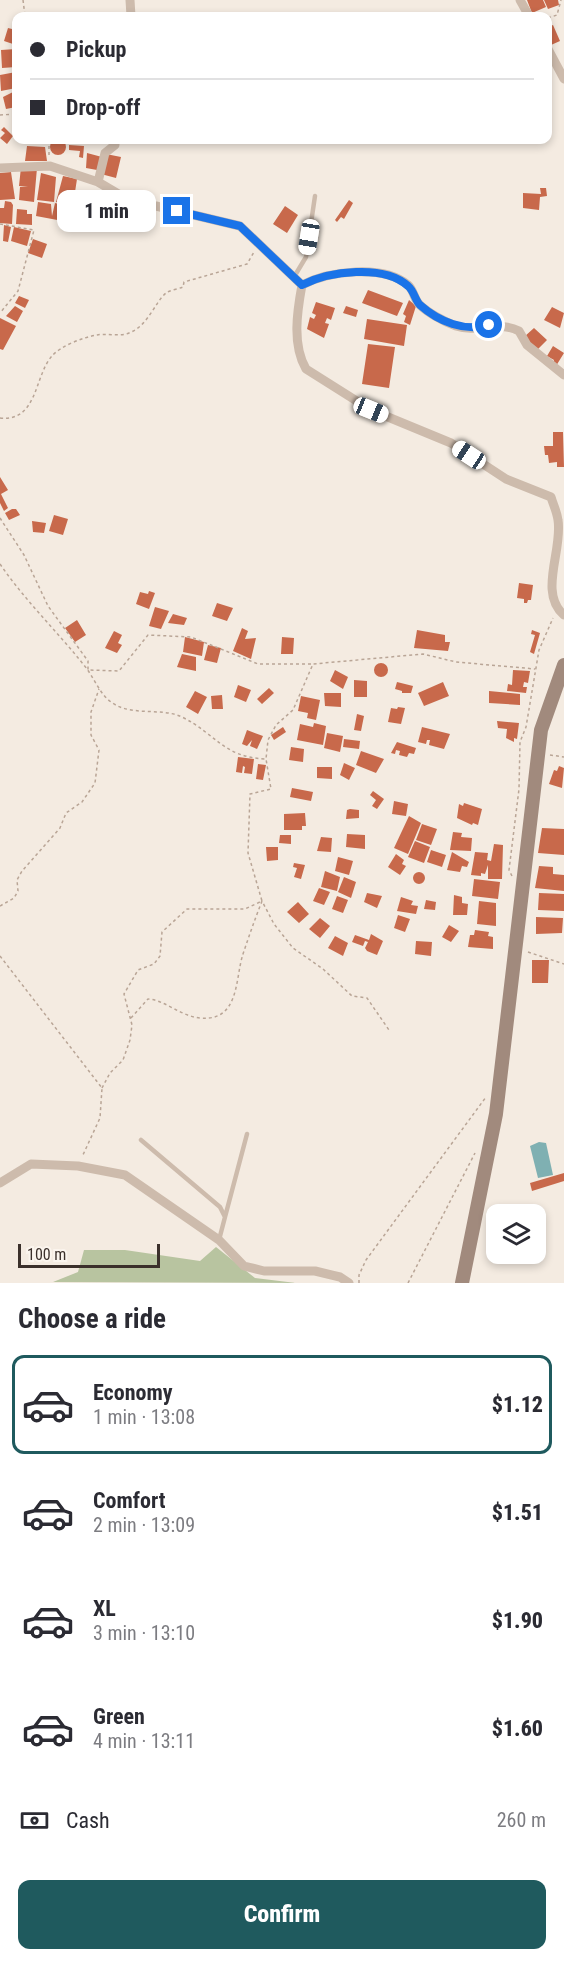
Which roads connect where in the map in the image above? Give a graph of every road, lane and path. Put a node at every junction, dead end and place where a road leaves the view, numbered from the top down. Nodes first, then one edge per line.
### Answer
1 (561, 0) edge
2 (552, 17) edge
3 (552, 56) edge
4 (564, 79) edge
5 (49, 144) edge
6 (115, 144) edge
7 (50, 166) junction
8 (0, 168) edge
9 (98, 182) junction
10 (315, 195) dead end
11 (0, 224) edge
12 (259, 244) junction
13 (294, 277) junction
14 (302, 285) junction
15 (0, 313) edge
16 (564, 375) edge
17 (0, 418) edge
18 (0, 518) edge
19 (0, 564) edge
20 (560, 612) edge
21 (313, 664) junction
22 (564, 665) edge
23 (535, 669) junction
24 (88, 670) junction
25 (99, 689) junction
26 (537, 754) junction
27 (564, 757) edge
28 (266, 759) junction
29 (521, 893) junction
30 (262, 902) junction
31 (0, 906) edge
32 (515, 948) junction
33 (0, 956) edge
34 (564, 964) edge
35 (131, 1018) junction
36 (388, 1030) dead end
37 (102, 1088) junction
38 (486, 1096) dead end
39 (247, 1134) dead end
40 (141, 1140) dead end
41 (476, 1152) dead end
42 (78, 1166) junction
43 (0, 1183) edge
44 (225, 1218) junction
45 (219, 1240) junction
46 (349, 1283) edge
47 (359, 1283) edge
48 (408, 1283) edge
49 (462, 1283) edge

1 - 2 path
3 - 4 street
5 - 7 path
6 - 9 street
7 - 8 street
7 - 9 street
9 - 12 street
10 - 13 lane
11 - 15 path
12 - 13 street
12 - 17 path
13 - 14 street
14 - 16 street
14 - 20 street
18 - 24 path
19 - 24 path
20 - 23 path
21 - 23 path
21 - 24 path
21 - 28 path
22 - 26 main road
23 - 29 path
24 - 25 path
25 - 28 path
25 - 31 path
26 - 27 path
26 - 29 main road
28 - 30 path
29 - 32 main road
30 - 35 path
30 - 35 path
30 - 36 path
32 - 34 path
32 - 49 main road
33 - 37 path
35 - 37 path
37 - 42 path
38 - 47 path
39 - 44 lane
40 - 44 lane
41 - 48 path
42 - 43 street
42 - 45 street
44 - 45 lane
45 - 46 street

